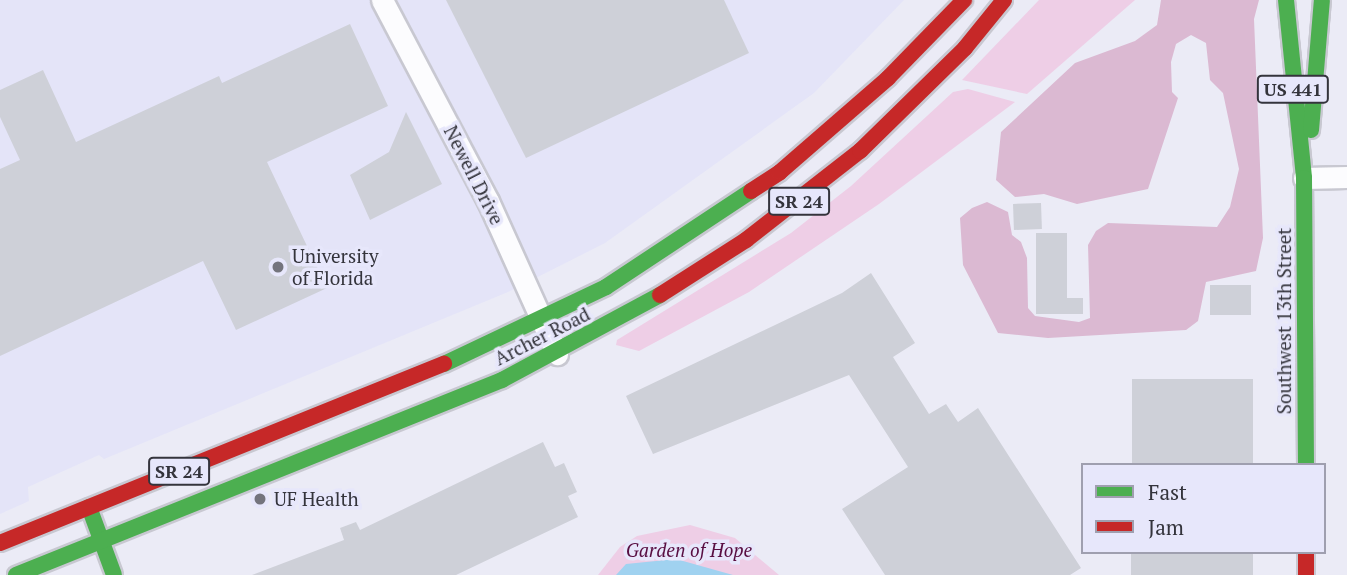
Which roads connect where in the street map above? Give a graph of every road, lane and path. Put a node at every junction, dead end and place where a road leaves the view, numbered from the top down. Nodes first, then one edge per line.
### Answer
1 (382, 0) edge
2 (964, 0) edge
3 (1003, 0) edge
4 (1286, 0) edge
5 (1322, 0) edge
6 (1347, 177) edge
7 (1304, 178) junction
8 (543, 320) junction
9 (557, 355) junction
10 (1306, 463) edge
11 (89, 508) junction
12 (102, 540) junction
13 (0, 543) edge
14 (1306, 554) edge
15 (16, 575) edge
16 (114, 575) edge
17 (1306, 575) edge

1 - 8 street, Newell Drive
2 - 8 main road, Archer Road / SR 24
3 - 9 main road, Archer Road / SR 24
4 - 7 main road, Southwest 13th Street / US 441
5 - 7 main road, Southwest 13th Street / US 441
6 - 7 street
7 - 10 main road, Southwest 13th Street / US 441
8 - 9 street, Newell Drive
8 - 11 main road, Archer Road / SR 24
9 - 12 main road, Archer Road / SR 24
11 - 12 main road
11 - 13 main road, Archer Road / SR 24
12 - 15 main road, Archer Road / SR 24
12 - 16 main road
14 - 17 main road

